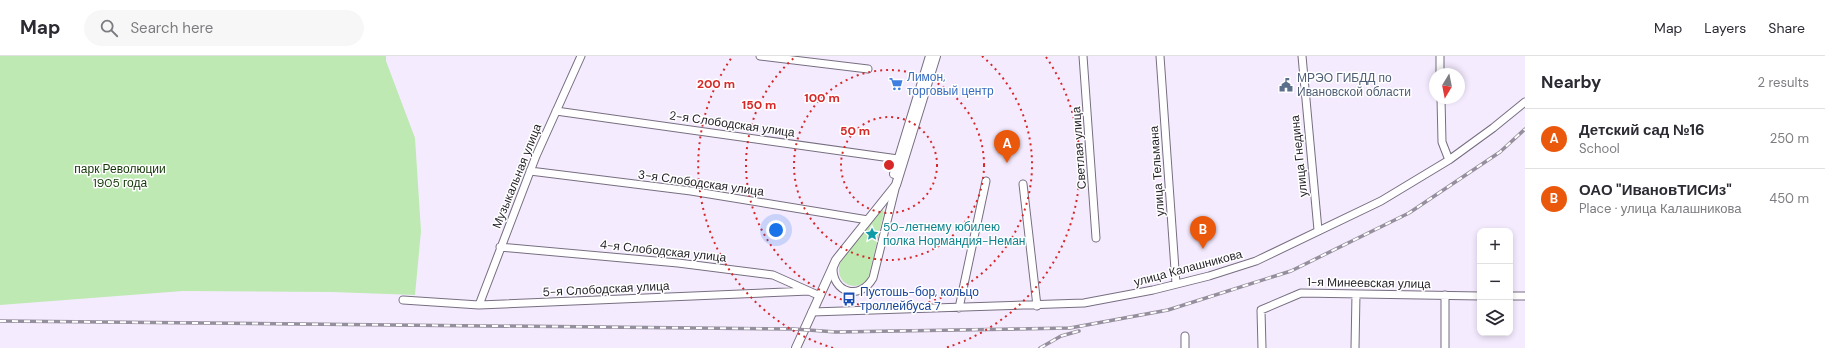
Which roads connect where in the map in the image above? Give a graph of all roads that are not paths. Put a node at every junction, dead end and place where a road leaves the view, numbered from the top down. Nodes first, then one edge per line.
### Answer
1 (581, 56) edge
2 (760, 56) edge
3 (930, 56) edge
4 (936, 56) edge
5 (1083, 56) edge
6 (1160, 56) edge
7 (1302, 56) edge
8 (1440, 56) edge
9 (1440, 68) edge
10 (868, 70) dead end
11 (1525, 102) edge
12 (1441, 104) edge
13 (556, 111) junction
14 (901, 160) junction
15 (1449, 160) junction
16 (530, 171) junction
17 (986, 181) dead end
18 (1023, 184) dead end
19 (896, 185) junction
20 (882, 203) junction
21 (868, 220) junction
22 (1318, 230) junction
23 (1096, 238) dead end
24 (500, 247) junction
25 (833, 267) junction
26 (1176, 284) junction
27 (809, 291) junction
28 (1356, 294) junction
29 (1445, 295) junction
30 (820, 296) junction
31 (1477, 296) edge
32 (1513, 296) edge
33 (1525, 296) edge
34 (403, 300) dead end
35 (478, 305) junction
36 (1036, 306) junction
37 (959, 308) junction
38 (812, 312) junction
39 (1185, 336) dead end
40 (796, 348) edge
41 (1185, 348) edge
42 (1262, 348) edge
43 (1355, 348) edge
44 (1444, 348) edge

1 - 13 street, Музыкальная улица
2 - 10 street
3 - 14 street
4 - 14 street
5 - 23 street, Светлая улица
6 - 26 street, улица Тельмана
7 - 22 street, улица Гнедина
8 - 9 street
11 - 15 street, улица Калашникова
12 - 15 street
13 - 14 street, 2-я Слободская улица
13 - 16 street, Музыкальная улица
14 - 19 street
14 - 20 street
15 - 22 street, улица Калашникова
16 - 21 street, 3-я Слободская улица
16 - 24 street, Музыкальная улица
17 - 37 street
18 - 36 street
19 - 20 street
19 - 25 street
20 - 21 street
21 - 25 street
22 - 26 street, улица Калашникова
24 - 27 street, 4-я Слободская улица
24 - 35 street, Музыкальная улица
25 - 30 street
26 - 36 street, улица Калашникова
27 - 30 street, 4-я Слободская улица
27 - 35 street, 5-я Слободская улица
28 - 29 street, 1-я Минеевская улица
28 - 42 street, 1-я Минеевская улица
28 - 43 street
29 - 31 street, 1-я Минеевская улица
29 - 44 street
30 - 38 street
32 - 33 street
34 - 35 street, 5-я Слободская улица
36 - 37 street, улица Калашникова
37 - 38 street, улица Калашникова
38 - 40 street
39 - 41 street

